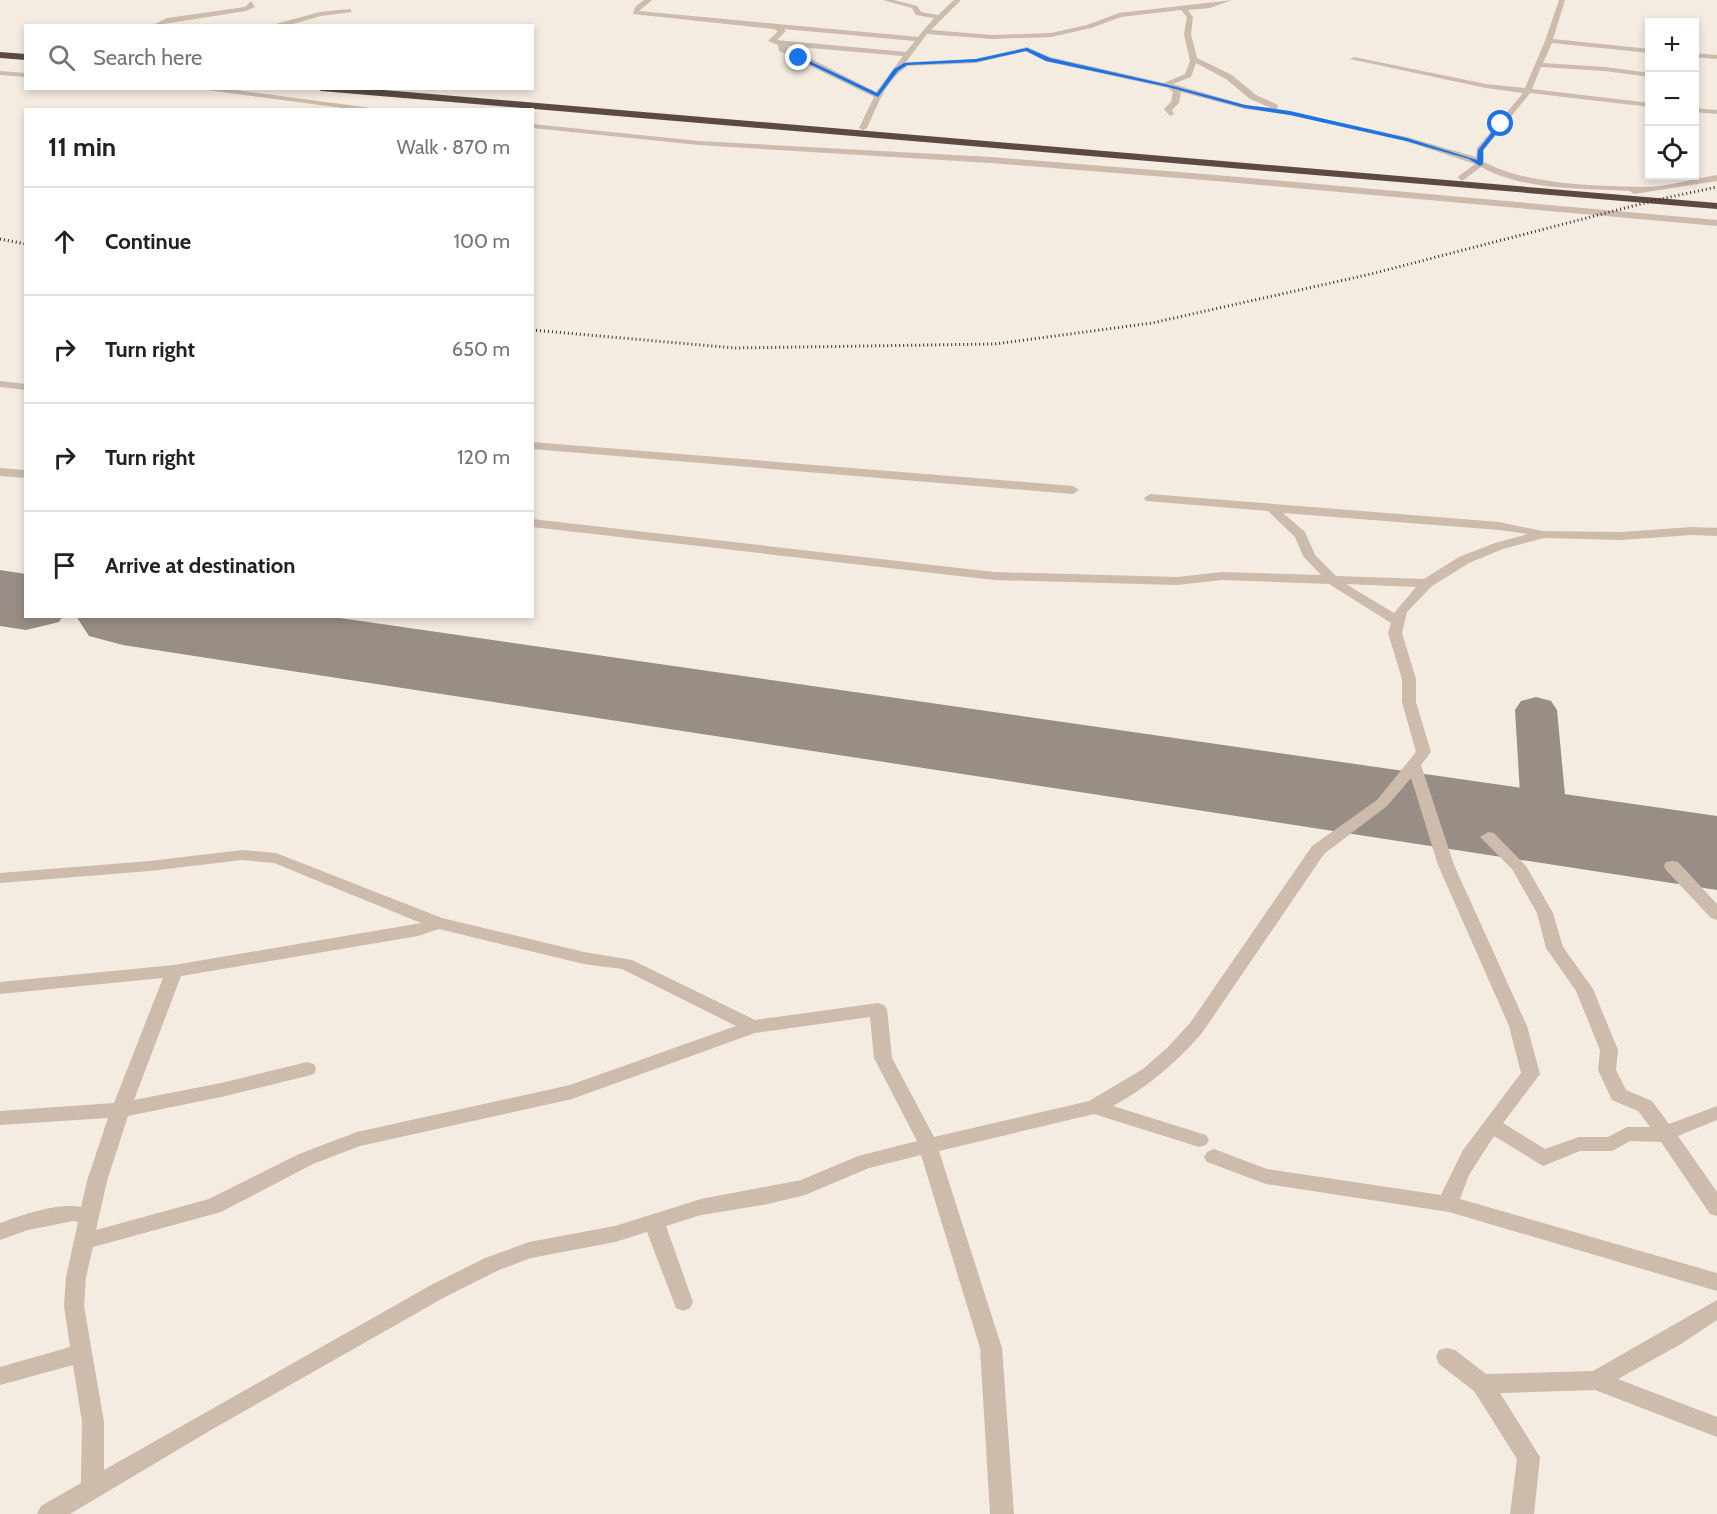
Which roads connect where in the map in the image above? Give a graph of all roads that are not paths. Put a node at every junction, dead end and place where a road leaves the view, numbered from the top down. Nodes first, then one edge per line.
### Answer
1 (649, 0) edge
2 (886, 0) edge
3 (958, 0) edge
4 (1229, 0) edge
5 (1562, 0) edge
6 (251, 3) dead end
7 (1183, 8) junction
8 (350, 10) dead end
9 (939, 17) junction
10 (158, 24) edge
11 (282, 24) edge
12 (764, 26) junction
13 (924, 36) junction
14 (1549, 41) junction
15 (782, 44) junction
16 (1645, 51) edge
17 (909, 54) junction
18 (0, 55) edge
19 (1699, 55) edge
20 (24, 57) edge
21 (1717, 57) edge
22 (1194, 59) junction
23 (1354, 60) dead end
24 (0, 61) edge
25 (24, 63) edge
26 (1537, 66) junction
27 (896, 70) junction
28 (0, 73) edge
29 (1645, 74) edge
30 (24, 75) edge
31 (1169, 86) junction
32 (213, 90) edge
33 (345, 90) edge
34 (420, 90) edge
35 (1527, 92) junction
36 (878, 96) junction
37 (1645, 104) edge
38 (365, 108) edge
39 (1699, 110) edge
40 (1717, 112) edge
41 (1290, 113) junction
42 (1170, 114) dead end
43 (534, 126) edge
44 (863, 128) junction
45 (1480, 164) junction
46 (1462, 178) junction
47 (1717, 178) edge
48 (1643, 189) junction
49 (1627, 192) junction
50 (1717, 200) edge
51 (1717, 206) edge
52 (1717, 223) edge
53 (0, 384) edge
54 (24, 387) edge
55 (534, 445) edge
56 (0, 472) edge
57 (24, 474) edge
58 (1073, 490) dead end
59 (1150, 498) dead end
60 (1271, 508) junction
61 (534, 523) edge
62 (1717, 532) edge
63 (1544, 534) junction
64 (1334, 581) junction
65 (1427, 583) junction
66 (1398, 621) junction
67 (1414, 765) junction
68 (1488, 837) dead end
69 (1672, 866) dead end
70 (0, 878) edge
71 (1717, 914) edge
72 (438, 922) junction
73 (174, 971) junction
74 (0, 988) edge
75 (753, 1027) junction
76 (307, 1069) dead end
77 (1094, 1107) junction
78 (120, 1110) junction
79 (1717, 1113) edge
80 (0, 1118) edge
81 (1491, 1125) junction
82 (1665, 1134) junction
83 (1199, 1140) dead end
84 (928, 1145) junction
85 (1214, 1157) dead end
86 (1449, 1204) junction
87 (1717, 1208) edge
88 (90, 1217) junction
89 (654, 1222) junction
90 (0, 1232) edge
91 (85, 1241) junction
92 (1717, 1282) edge
93 (683, 1302) dead end
94 (1717, 1309) edge
95 (80, 1354) junction
96 (1447, 1357) dead end
97 (0, 1376) edge
98 (1596, 1380) junction
99 (1482, 1384) junction
100 (1717, 1427) edge
101 (92, 1487) junction
102 (49, 1514) edge
103 (1002, 1514) edge
104 (1522, 1514) edge

1 - 12 street
2 - 9 street
3 - 9 street
4 - 7 street
5 - 14 street
6 - 10 street
7 - 13 street
7 - 22 street
8 - 11 street
9 - 13 street
12 - 13 street
12 - 15 street
13 - 17 street
14 - 16 street
14 - 26 street
15 - 17 street
15 - 36 street
17 - 27 street
18 - 20 highway
19 - 21 street
22 - 31 street
22 - 41 street
23 - 35 street
24 - 25 highway
26 - 29 street
26 - 35 street
27 - 31 street
27 - 36 street
28 - 30 street
31 - 41 street
31 - 42 street
32 - 38 street
33 - 51 highway
34 - 44 highway
35 - 37 street
35 - 45 street
36 - 44 street
39 - 40 street
41 - 45 street
43 - 52 street
44 - 46 highway
45 - 46 street
45 - 48 street
46 - 49 highway
47 - 48 street
48 - 49 street
49 - 50 highway
53 - 54 street
55 - 58 street
56 - 57 street
59 - 60 street
60 - 63 street
60 - 64 street
61 - 64 street
62 - 63 street
63 - 65 street
64 - 65 street
64 - 66 street
65 - 66 street
66 - 67 street
67 - 77 street
67 - 81 street
68 - 82 street
69 - 71 street
70 - 72 street
72 - 73 street
72 - 75 street
73 - 74 street
73 - 78 street
75 - 84 street
75 - 91 street
76 - 78 street
77 - 83 street
77 - 84 street
78 - 80 street
78 - 88 street
79 - 82 street
81 - 82 street
81 - 86 street
82 - 87 street
84 - 89 street
84 - 103 street
85 - 86 street
86 - 92 street
88 - 90 street
88 - 91 street
89 - 93 street
89 - 101 street
91 - 95 street
94 - 98 street
95 - 97 street
95 - 101 street
96 - 99 street
98 - 99 street
98 - 100 street
99 - 104 street
101 - 102 street

